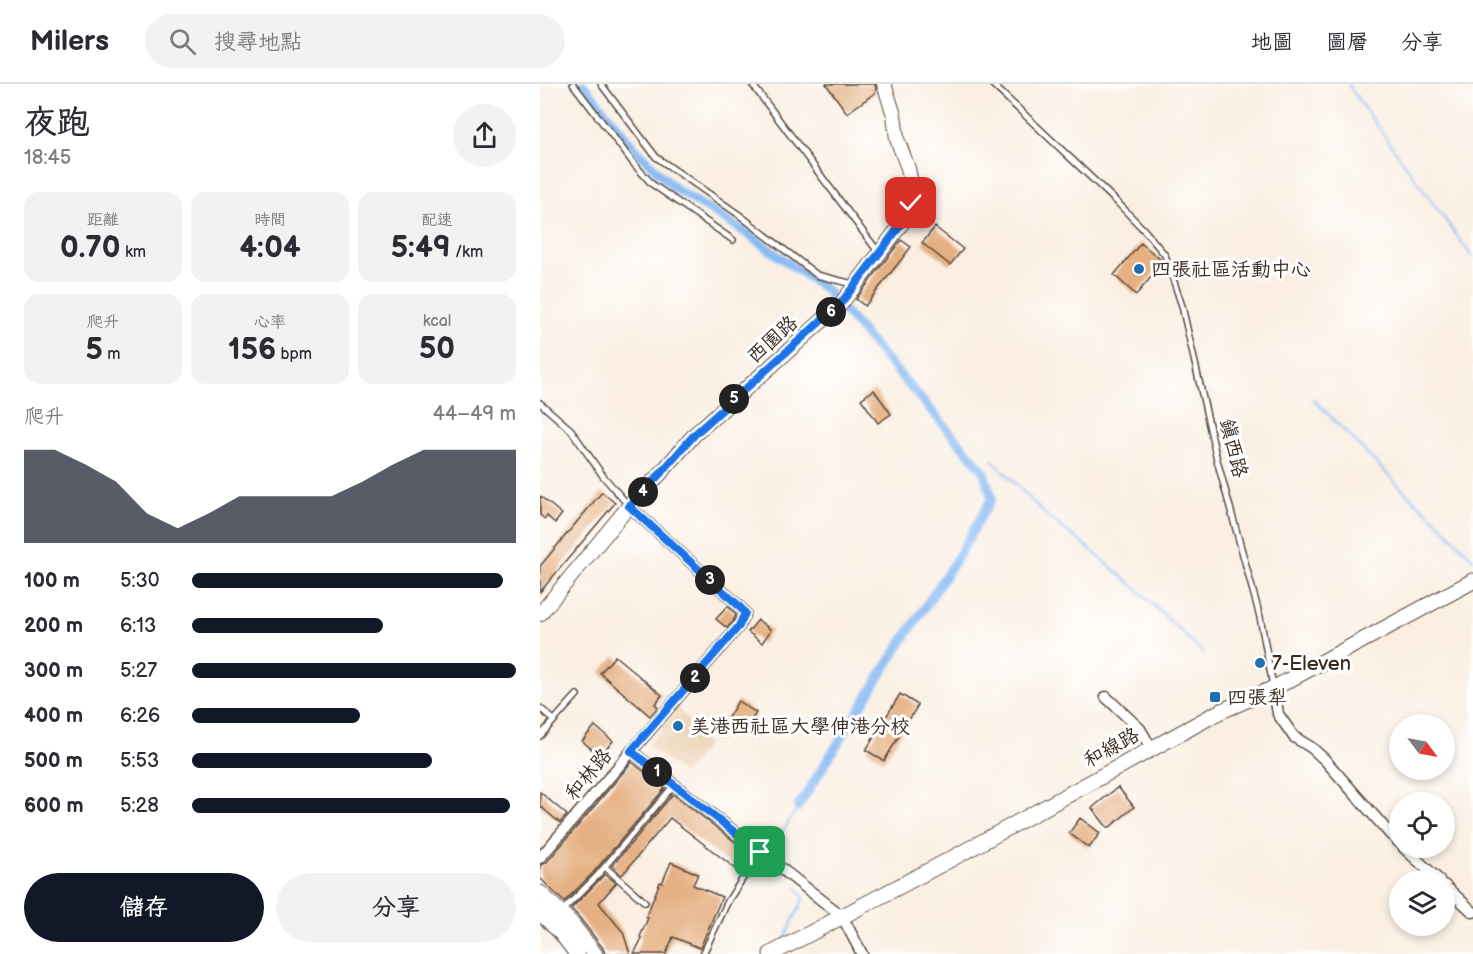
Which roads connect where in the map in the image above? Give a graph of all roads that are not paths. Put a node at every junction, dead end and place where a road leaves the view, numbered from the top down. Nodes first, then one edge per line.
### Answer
1 (573, 84) edge
2 (601, 84) edge
3 (752, 84) edge
4 (884, 84) edge
5 (992, 84) edge
6 (733, 240) dead end
7 (880, 255) junction
8 (856, 285) junction
9 (540, 403) edge
10 (629, 506) junction
11 (1473, 581) edge
12 (540, 614) edge
13 (1274, 688) junction
14 (577, 695) dead end
15 (1106, 697) dead end
16 (540, 708) edge
17 (554, 720) junction
18 (540, 736) edge
19 (1151, 748) junction
20 (631, 751) junction
21 (674, 785) junction
22 (1389, 833) edge
23 (760, 852) junction
24 (540, 858) edge
25 (1415, 858) edge
26 (605, 867) junction
27 (1428, 870) edge
28 (540, 893) edge
29 (1455, 895) edge
30 (645, 902) dead end
31 (540, 912) edge
32 (1473, 912) edge
33 (842, 916) junction
34 (556, 918) junction
35 (860, 953) edge
36 (578, 954) edge
37 (595, 954) edge
38 (703, 954) edge
39 (771, 954) edge

1 - 6 lane
2 - 8 lane
3 - 7 lane
4 - 7 street, 西園路
5 - 13 lane, 鎮西路
7 - 8 street, 西園路
8 - 10 street, 西園路
9 - 10 lane
10 - 12 street, 西園路
10 - 20 street, 和林路
11 - 13 main road, 和線路
13 - 19 main road, 和線路
13 - 22 street, 鎮西路
14 - 17 lane
15 - 19 street
16 - 17 lane
17 - 18 lane
19 - 33 main road, 和線路
20 - 21 street
20 - 24 street, 和林路
21 - 23 street
21 - 26 lane
23 - 33 street
23 - 38 lane
25 - 27 street
26 - 30 lane
26 - 34 lane
28 - 34 main road
29 - 32 street
31 - 34 main road
33 - 35 street
33 - 39 main road, 和線路
34 - 36 main road
34 - 37 main road

